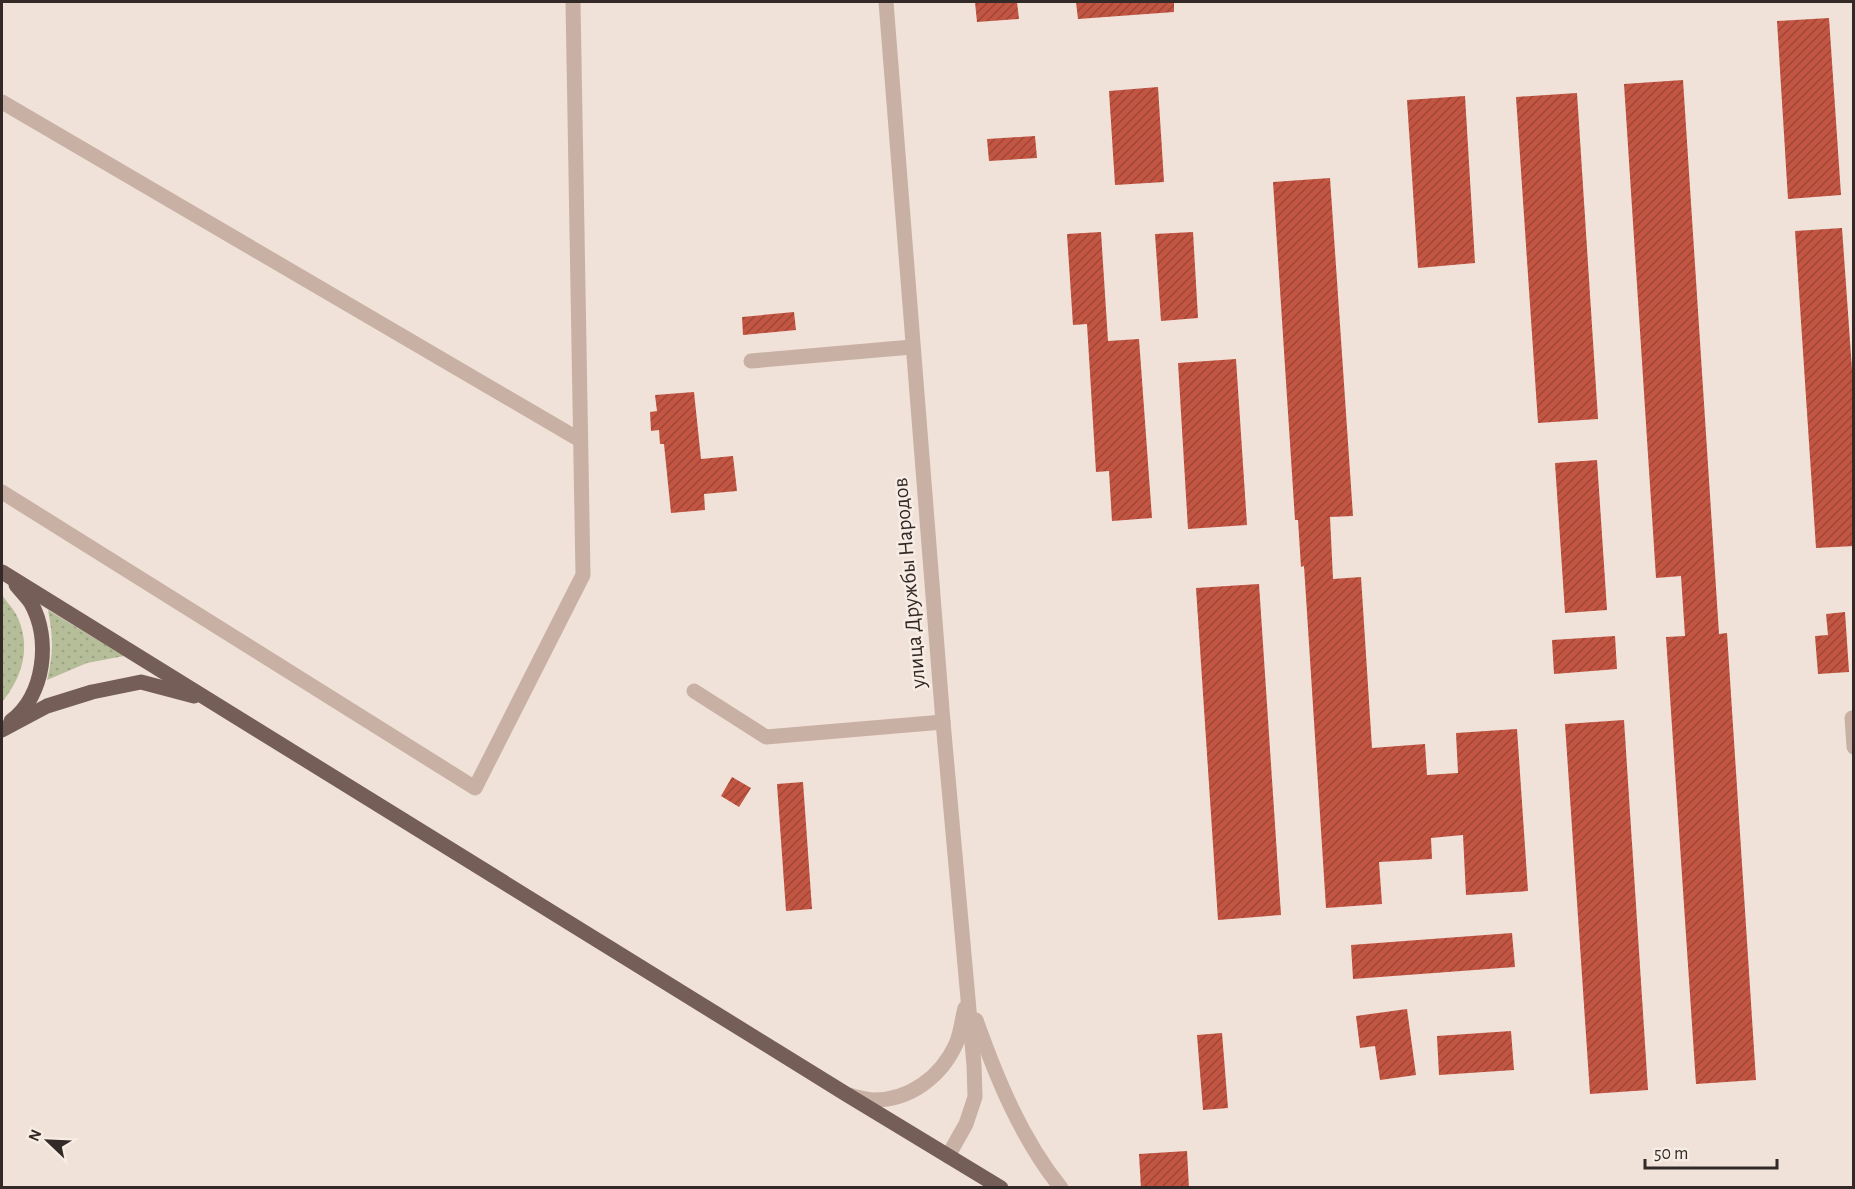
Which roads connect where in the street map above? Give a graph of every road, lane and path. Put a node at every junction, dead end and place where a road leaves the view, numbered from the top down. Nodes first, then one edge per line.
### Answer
1 (573, 2) edge
2 (886, 2) edge
3 (2, 102) edge
4 (912, 347) junction
5 (751, 361) dead end
6 (580, 440) junction
7 (2, 492) edge
8 (2, 573) edge
9 (694, 691) dead end
10 (212, 701) junction
11 (1854, 718) edge
12 (943, 722) junction
13 (2, 729) edge
14 (1854, 747) edge
15 (968, 996) junction
16 (846, 1094) junction
17 (948, 1156) junction
18 (1001, 1188) edge
19 (1061, 1188) edge

1 - 6 street
2 - 4 street, улица Дружбы Народов
3 - 6 street
4 - 5 street
4 - 12 street, улица Дружбы Народов
6 - 7 street
8 - 10 main road
8 - 13 main road
9 - 12 street
10 - 13 main road
10 - 16 main road
11 - 14 street
12 - 15 street, улица Дружбы Народов
15 - 16 street
15 - 17 street, улица Дружбы Народов
15 - 19 street
16 - 17 main road
17 - 18 main road

